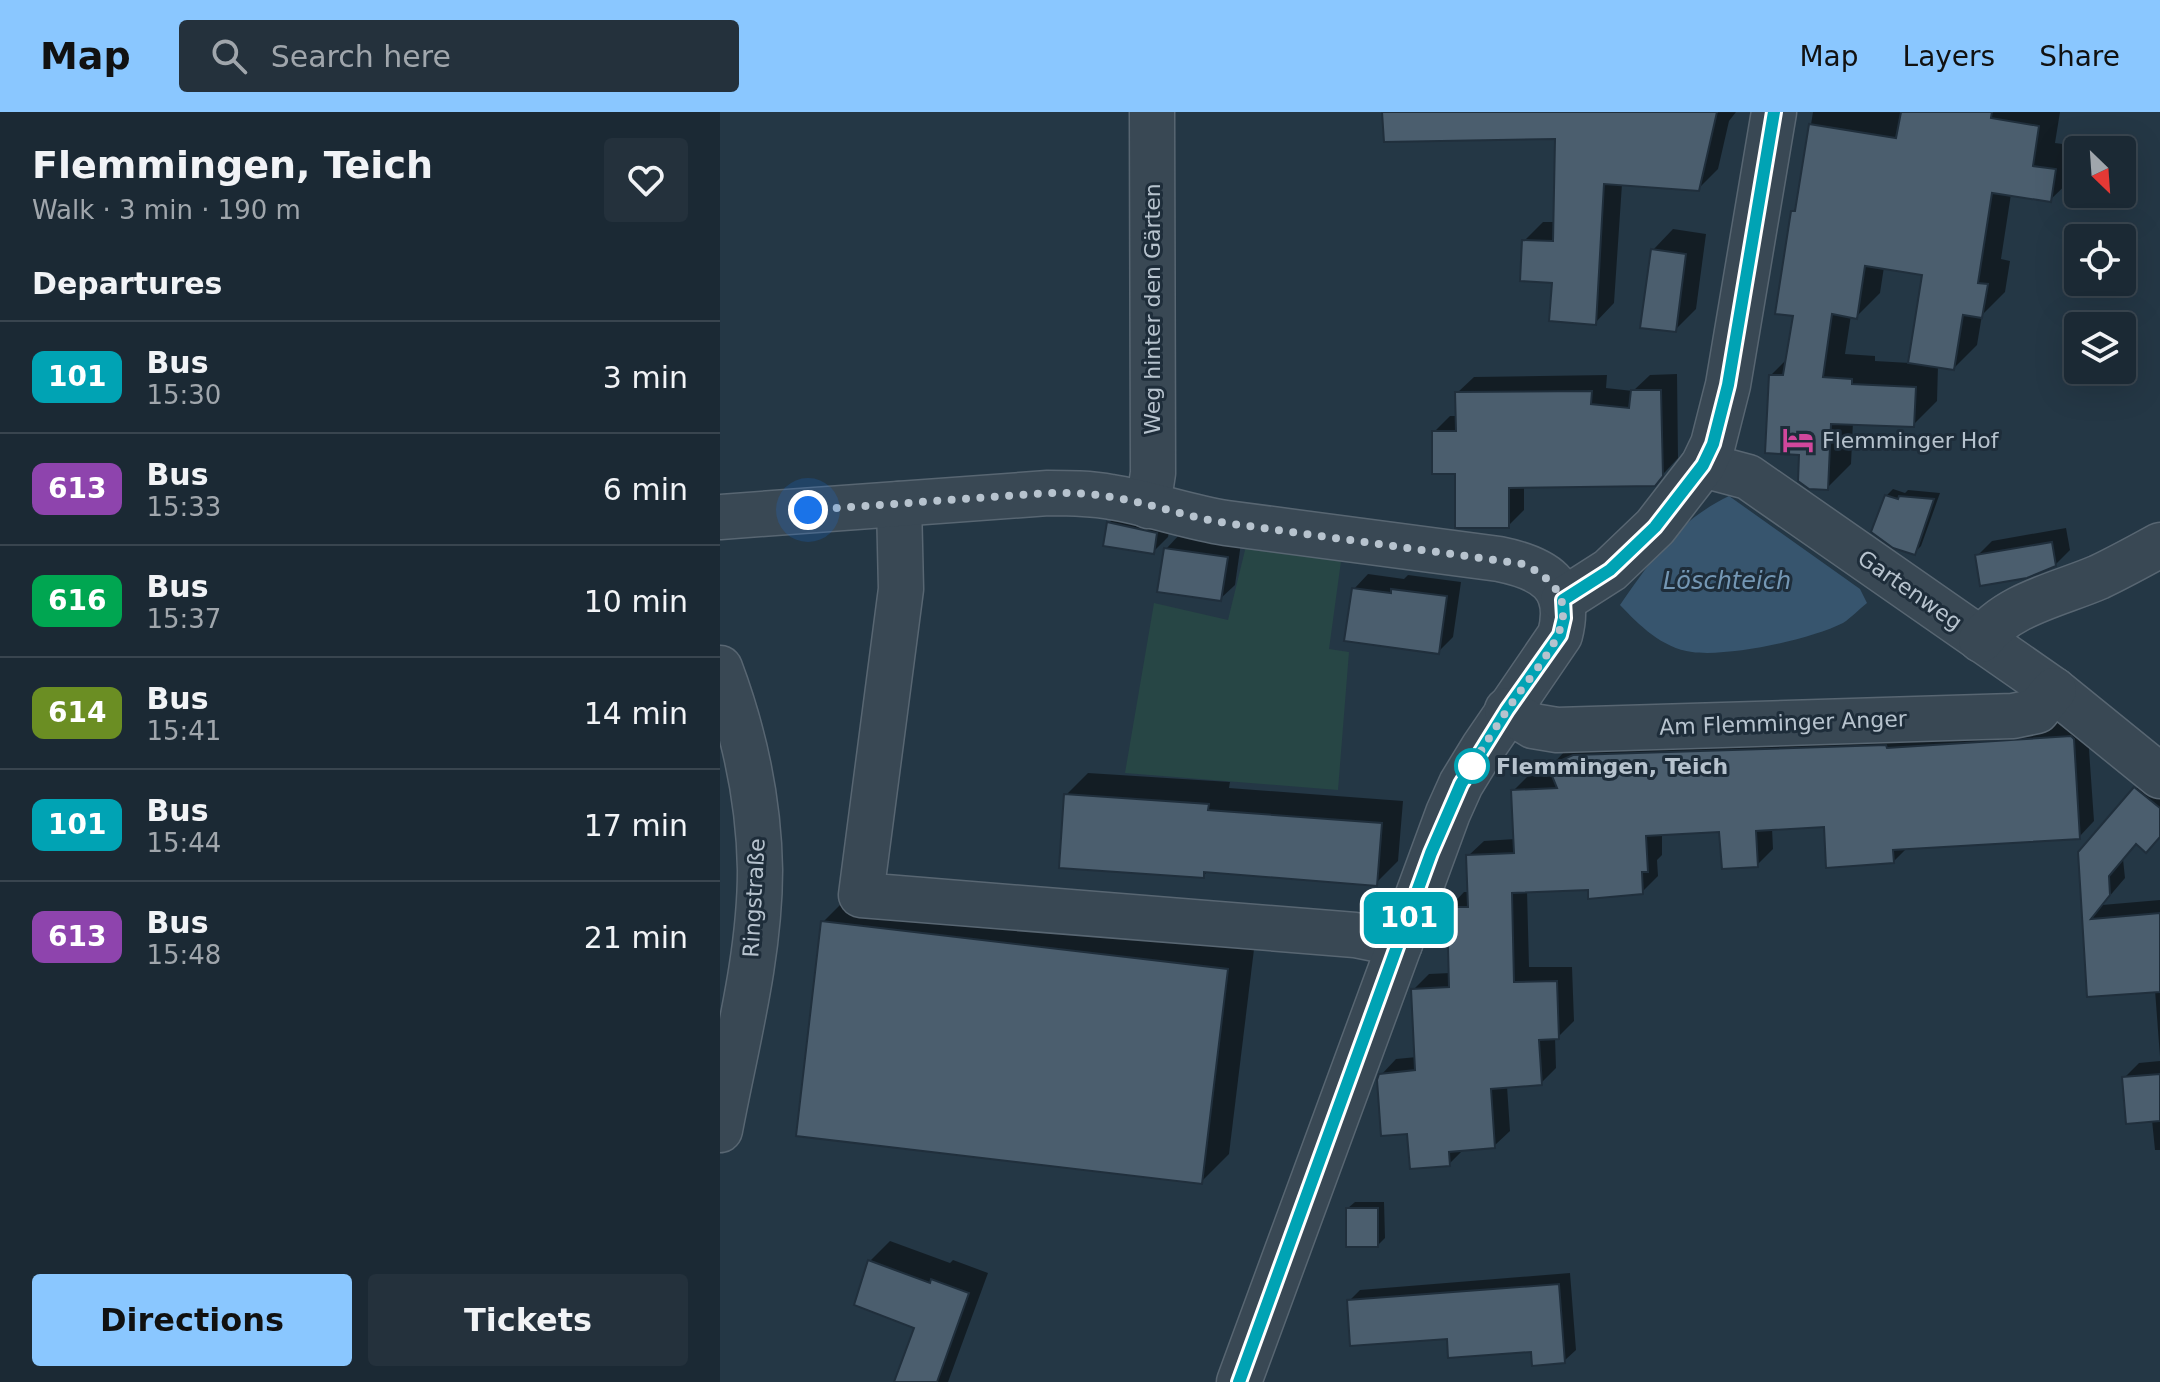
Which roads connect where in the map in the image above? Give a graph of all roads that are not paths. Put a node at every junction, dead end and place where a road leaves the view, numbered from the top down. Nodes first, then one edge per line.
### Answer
1 (1152, 112) edge
2 (1774, 112) edge
3 (1703, 465) junction
4 (899, 504) junction
5 (1148, 506) junction
6 (720, 517) edge
7 (2160, 545) edge
8 (1563, 600) junction
9 (1981, 640) junction
10 (720, 668) edge
11 (2054, 690) junction
12 (1507, 710) junction
13 (2160, 776) edge
14 (1400, 944) junction
15 (720, 1130) edge
16 (1239, 1382) edge

1 - 5 street, Weg hinter den Gärten
2 - 3 street
3 - 8 street
3 - 9 street, Gartenweg
4 - 5 street
4 - 6 street
4 - 14 street
5 - 8 street
7 - 9 street, Gartenweg
8 - 12 street
9 - 11 street
10 - 15 street, Ringstraße
11 - 12 street, Am Flemminger Anger
11 - 13 street
12 - 14 street
14 - 16 street

